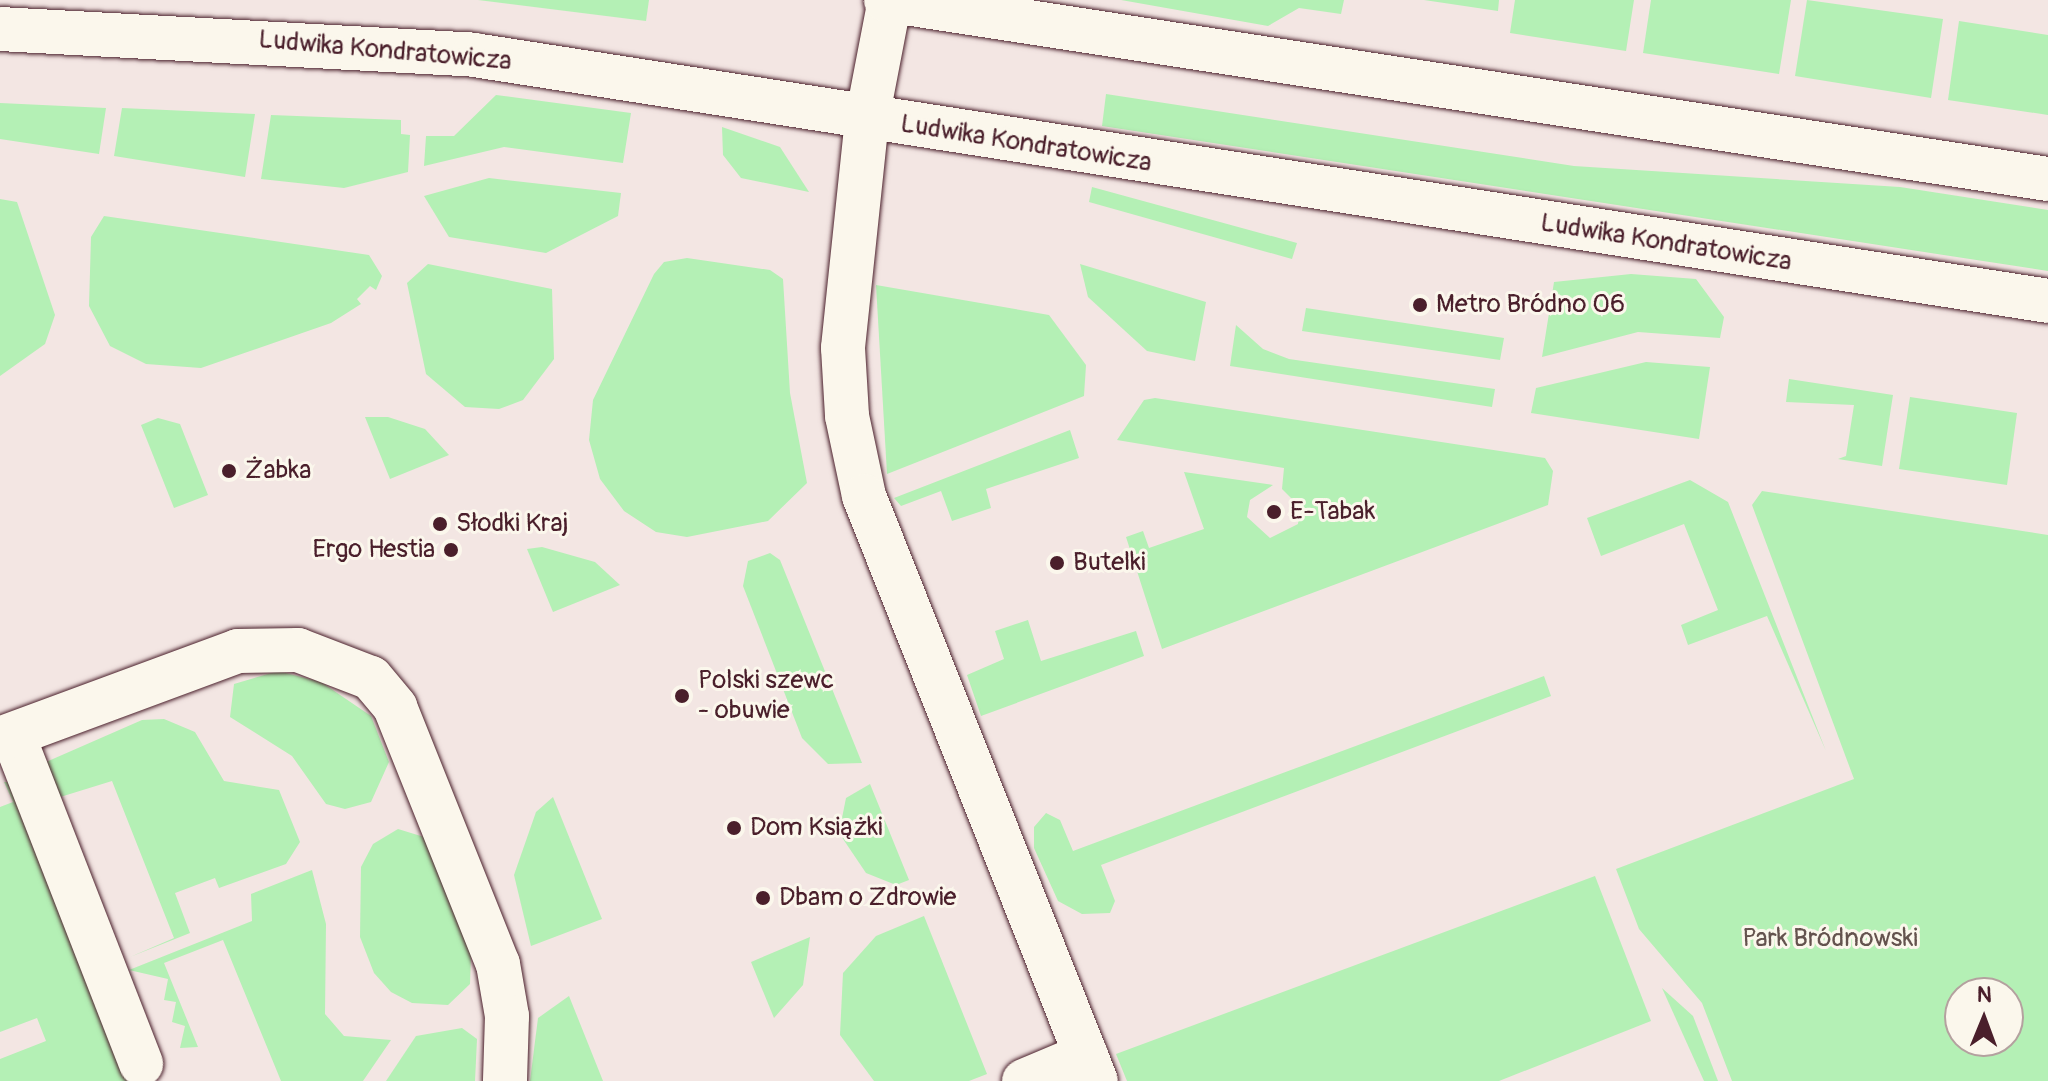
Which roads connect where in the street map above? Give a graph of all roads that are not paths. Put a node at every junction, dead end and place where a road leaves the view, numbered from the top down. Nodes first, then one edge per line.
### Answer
1 (889, 0) edge
2 (0, 29) edge
3 (867, 119) junction
4 (2048, 179) edge
5 (2048, 301) edge
6 (6, 737) edge
7 (141, 1064) dead end
8 (1091, 1068) edge
9 (505, 1081) edge
10 (1024, 1081) edge

1 - 3 main road
1 - 4 main road
2 - 3 main road, Ludwika Kondratowicza
3 - 5 main road, Ludwika Kondratowicza
3 - 8 main road
6 - 7 main road
6 - 9 main road
8 - 10 main road

